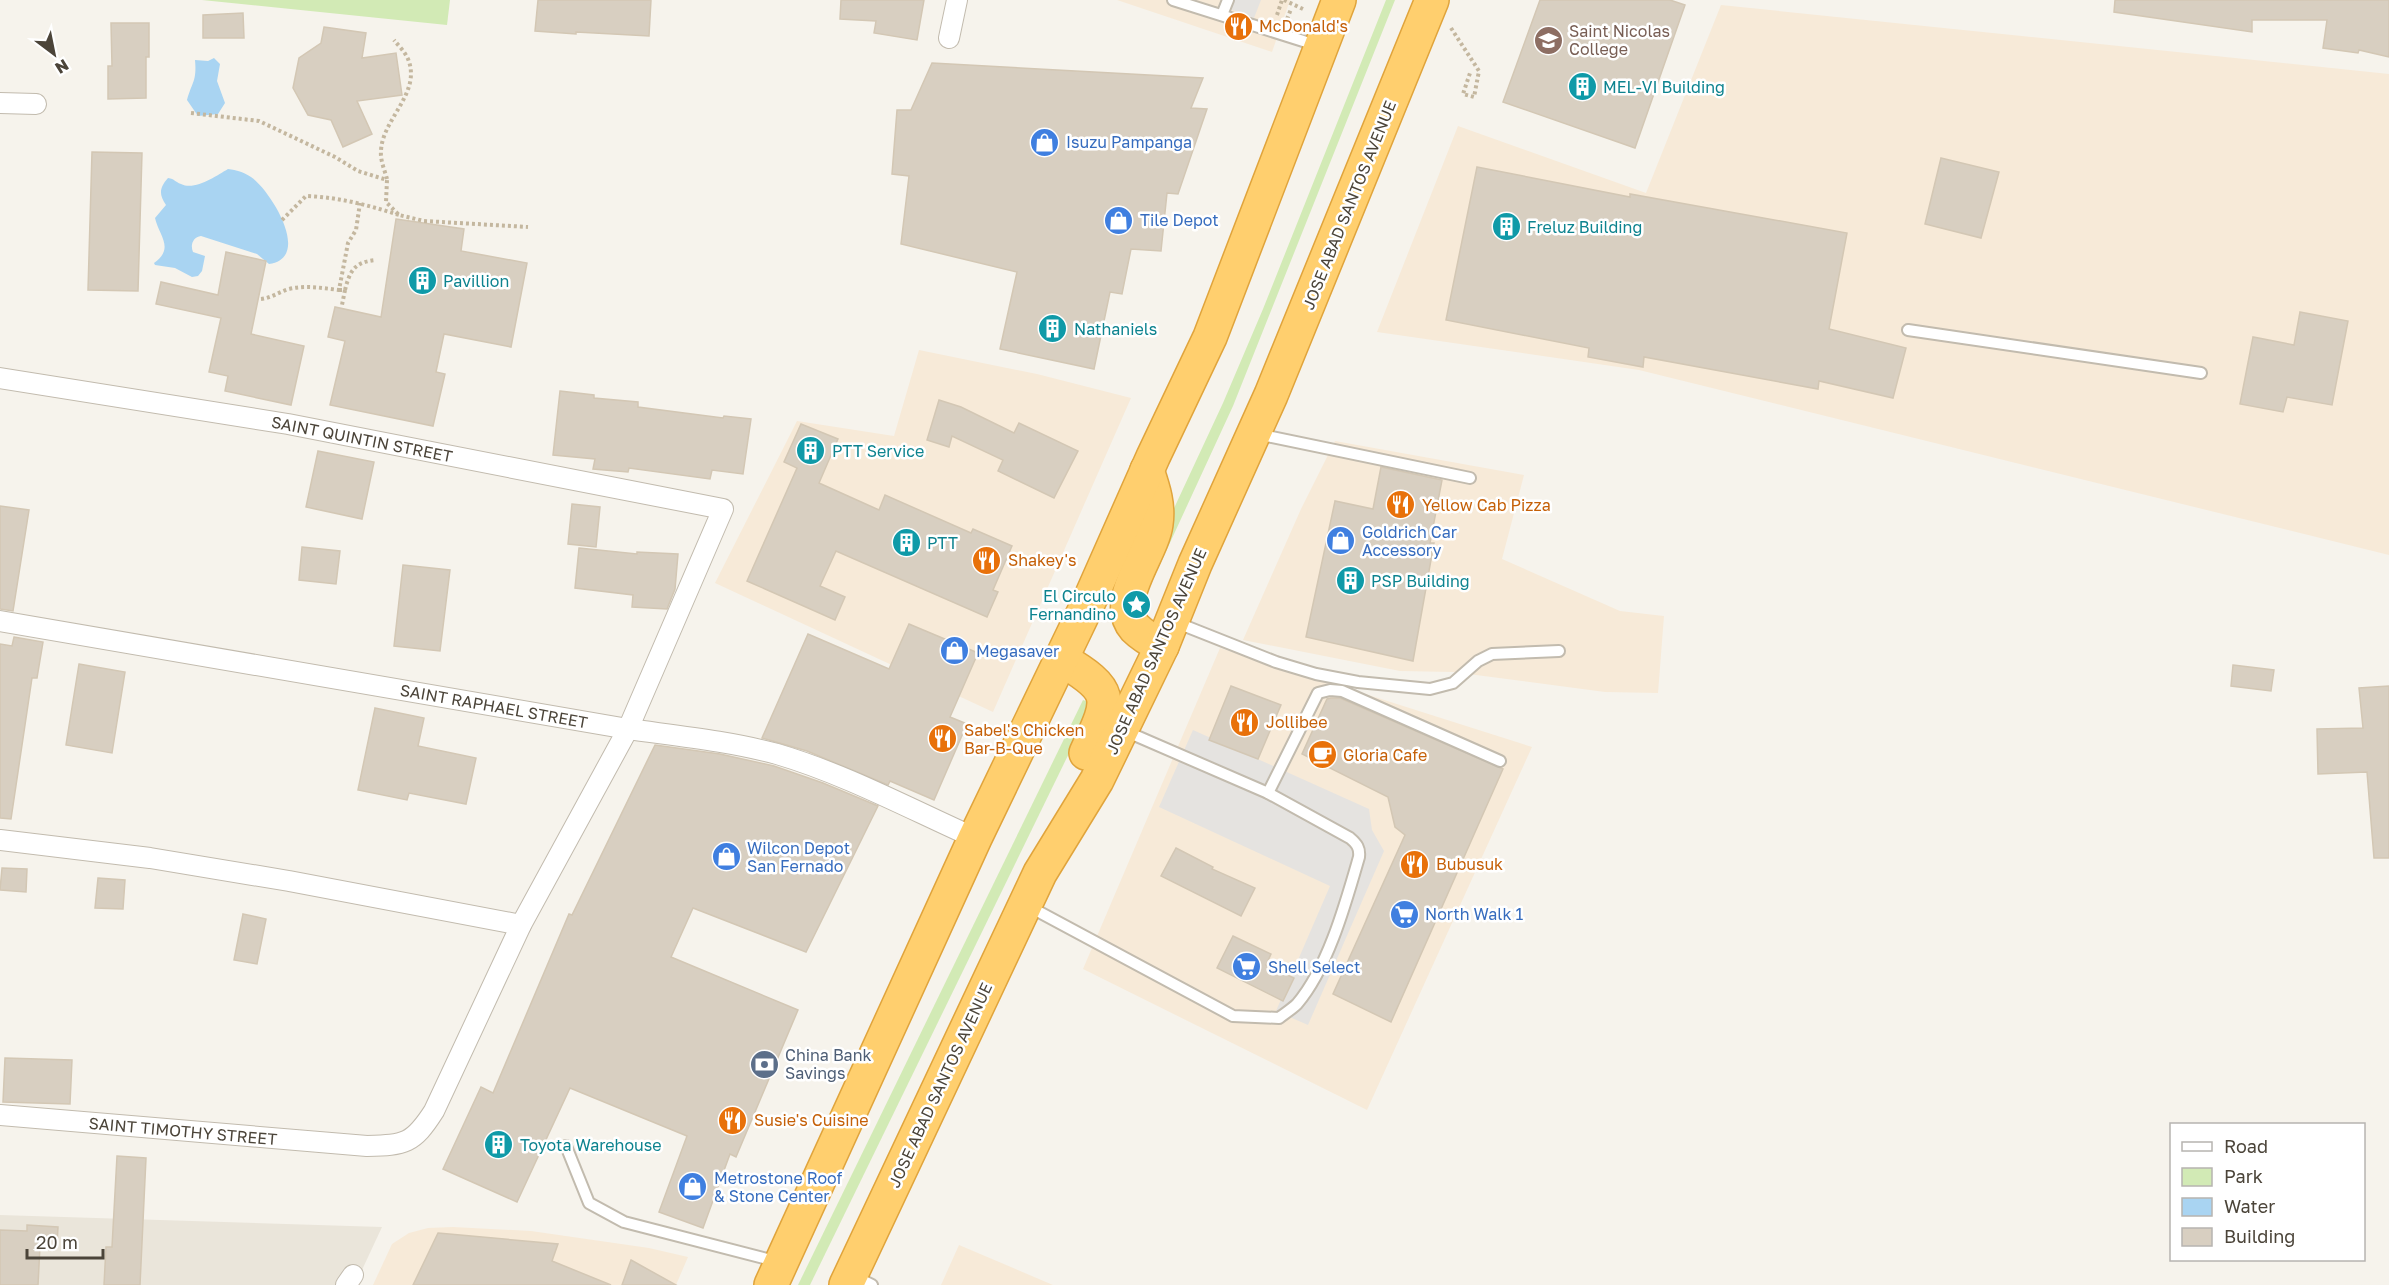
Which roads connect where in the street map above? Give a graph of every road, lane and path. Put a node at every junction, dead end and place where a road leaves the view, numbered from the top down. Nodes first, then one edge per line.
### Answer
1 (957, 0) edge
2 (1173, 0) edge
3 (1228, 0) edge
4 (1339, 0) edge
5 (1432, 0) edge
6 (1222, 15) junction
7 (1450, 27) dead end
8 (949, 38) dead end
9 (393, 39) dead end
10 (1321, 47) junction
11 (1470, 73) dead end
12 (0, 104) edge
13 (36, 104) dead end
14 (191, 112) dead end
15 (387, 180) junction
16 (360, 203) junction
17 (399, 215) junction
18 (282, 220) dead end
19 (528, 227) dead end
20 (376, 260) dead end
21 (339, 290) junction
22 (345, 290) junction
23 (261, 299) dead end
24 (342, 305) dead end
25 (1908, 330) dead end
26 (2200, 373) dead end
27 (0, 378) edge
28 (1254, 433) junction
29 (1147, 470) junction
30 (1470, 478) dead end
31 (723, 509) joint
32 (0, 621) edge
33 (1167, 634) junction
34 (1559, 651) dead end
35 (1060, 659) junction
36 (628, 729) junction
37 (1122, 730) junction
38 (1500, 761) dead end
39 (1097, 780) junction
40 (1268, 794) junction
41 (975, 838) junction
42 (0, 840) edge
43 (1025, 904) junction
44 (520, 925) junction
45 (0, 1115) edge
46 (566, 1146) dead end
47 (776, 1274) edge
48 (856, 1282) edge

1 - 8 street
2 - 6 lane
3 - 6 lane
4 - 10 highway
5 - 28 highway, JOSE ABAD SANTOS AVENUE
6 - 10 lane
7 - 11 path
9 - 15 path
10 - 29 highway
12 - 13 street
14 - 15 path
15 - 17 path
16 - 17 path
16 - 18 path
16 - 21 path
17 - 19 path
20 - 22 path
21 - 22 path
21 - 23 path
22 - 24 path
25 - 26 lane
27 - 31 street, SAINT QUINTIN STREET
28 - 30 lane
28 - 33 highway, JOSE ABAD SANTOS AVENUE
29 - 33 highway
29 - 35 highway
31 - 36 street, SAINT TIMOTHY STREET
32 - 36 street, SAINT RAPHAEL STREET
33 - 34 lane
33 - 37 highway, JOSE ABAD SANTOS AVENUE
35 - 39 highway
35 - 41 highway
36 - 41 street, SAINT RAPHAEL STREET
36 - 44 street, SAINT TIMOTHY STREET
37 - 39 highway, JOSE ABAD SANTOS AVENUE
37 - 40 lane
38 - 40 lane
39 - 43 highway, JOSE ABAD SANTOS AVENUE
40 - 43 lane
41 - 47 highway
42 - 44 street
43 - 48 highway, JOSE ABAD SANTOS AVENUE
44 - 45 street, SAINT TIMOTHY STREET
46 - 47 lane

